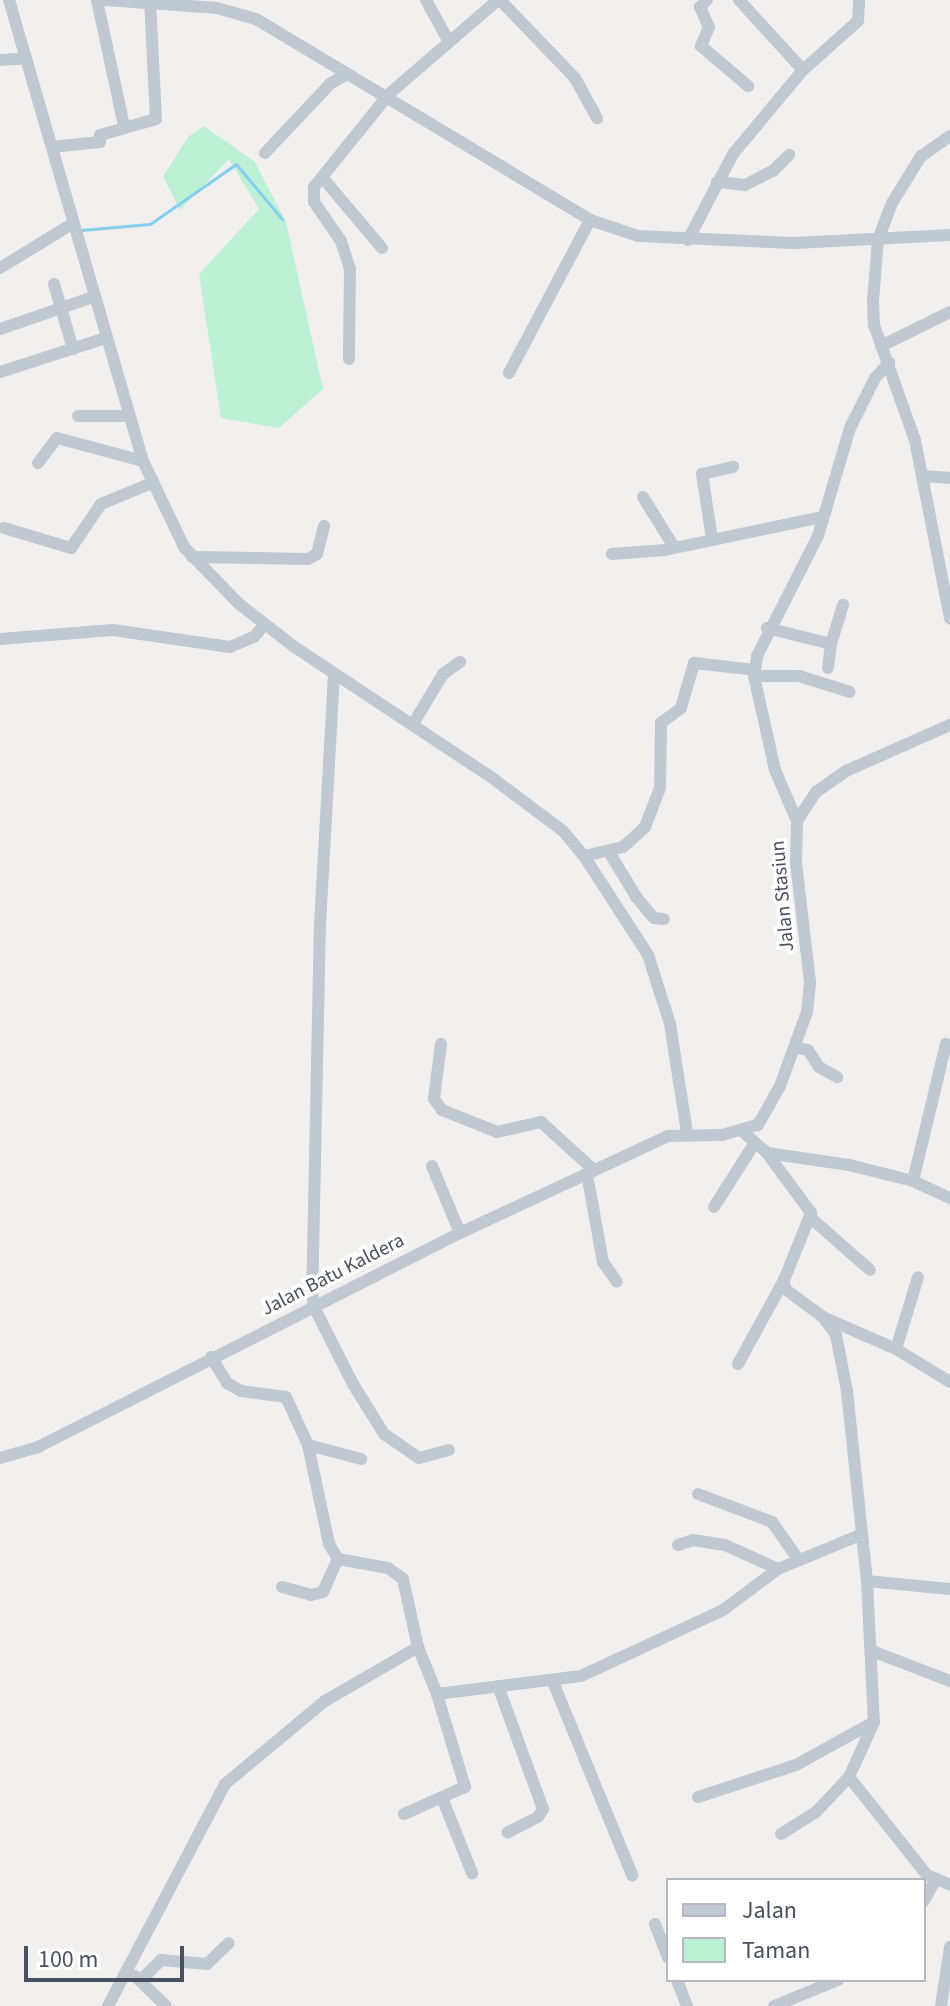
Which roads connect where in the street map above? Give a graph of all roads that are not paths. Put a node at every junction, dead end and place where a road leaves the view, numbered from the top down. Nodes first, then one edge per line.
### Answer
1 (10, 0) edge
2 (97, 0) edge
3 (106, 0) edge
4 (426, 0) edge
5 (499, 0) edge
6 (707, 0) edge
7 (739, 0) edge
8 (859, 0) edge
9 (0, 1) edge
10 (151, 2) edge
11 (448, 40) junction
12 (26, 58) junction
13 (0, 60) edge
14 (803, 70) junction
15 (348, 74) junction
16 (748, 86) dead end
17 (389, 94) junction
18 (597, 118) dead end
19 (124, 126) junction
20 (950, 136) edge
21 (52, 147) junction
22 (265, 153) dead end
23 (789, 155) dead end
24 (322, 177) junction
25 (717, 182) junction
26 (590, 220) junction
27 (74, 232) junction
28 (950, 235) edge
29 (878, 239) junction
30 (688, 240) junction
31 (382, 248) dead end
32 (0, 268) edge
33 (54, 284) dead end
34 (93, 297) junction
35 (60, 310) junction
36 (950, 312) edge
37 (0, 329) edge
38 (106, 338) junction
39 (881, 346) junction
40 (73, 349) junction
41 (349, 359) dead end
42 (889, 363) junction
43 (0, 372) edge
44 (509, 373) dead end
45 (78, 416) dead end
46 (129, 416) junction
47 (143, 461) junction
48 (38, 463) dead end
49 (733, 467) dead end
50 (922, 476) junction
51 (950, 478) edge
52 (152, 483) junction
53 (643, 497) dead end
54 (822, 517) junction
55 (324, 526) dead end
56 (4, 528) dead end
57 (712, 539) junction
58 (674, 547) junction
59 (612, 554) dead end
60 (192, 557) junction
61 (947, 589) edge
62 (843, 605) dead end
63 (950, 619) edge
64 (265, 624) junction
65 (767, 628) junction
66 (0, 639) edge
67 (831, 644) junction
68 (460, 662) dead end
69 (828, 668) dead end
70 (754, 673) junction
71 (334, 674) junction
72 (850, 692) dead end
73 (413, 724) junction
74 (950, 725) edge
75 (797, 821) junction
76 (609, 852) junction
77 (584, 856) junction
78 (664, 919) dead end
79 (441, 1044) dead end
80 (946, 1044) dead end
81 (797, 1048) junction
82 (837, 1077) dead end
83 (687, 1132) junction
84 (743, 1132) junction
85 (754, 1144) junction
86 (767, 1153) junction
87 (432, 1166) dead end
88 (590, 1172) junction
89 (913, 1181) junction
90 (950, 1198) edge
91 (714, 1207) dead end
92 (812, 1219) junction
93 (460, 1233) junction
94 (870, 1270) dead end
95 (918, 1277) dead end
96 (784, 1280) junction
97 (617, 1282) dead end
98 (314, 1307) junction
99 (823, 1317) junction
100 (896, 1349) junction
101 (211, 1357) junction
102 (738, 1364) dead end
103 (950, 1382) edge
104 (308, 1445) junction
105 (449, 1450) dead end
106 (0, 1458) edge
107 (361, 1459) dead end
108 (698, 1494) dead end
109 (860, 1535) junction
110 (678, 1545) dead end
111 (338, 1559) junction
112 (798, 1559) junction
113 (778, 1569) junction
114 (867, 1581) junction
115 (282, 1587) dead end
116 (950, 1589) edge
117 (418, 1647) junction
118 (872, 1651) junction
119 (950, 1681) edge
120 (553, 1682) junction
121 (498, 1686) junction
122 (437, 1694) junction
123 (874, 1722) junction
124 (849, 1777) junction
125 (698, 1797) dead end
126 (443, 1800) junction
127 (404, 1814) dead end
128 (508, 1832) dead end
129 (781, 1834) dead end
130 (472, 1873) dead end
131 (632, 1875) dead end
132 (935, 1880) junction
133 (950, 1885) edge
134 (926, 1897) edge
135 (655, 1924) dead end
136 (229, 1943) dead end
137 (950, 1947) edge
138 (666, 1953) edge
139 (129, 1973) junction
140 (141, 1980) junction
141 (678, 1982) edge
142 (833, 1982) edge
143 (108, 2006) edge
144 (166, 2006) edge
145 (687, 2006) edge
146 (774, 2006) edge
147 (941, 2006) edge

1 - 9 street
1 - 12 street
2 - 19 street
3 - 10 street
4 - 11 street
5 - 11 street
5 - 18 street
6 - 16 street
7 - 14 street
8 - 14 street
10 - 15 street
10 - 19 street
11 - 17 street
12 - 13 street
12 - 21 street
14 - 25 street
15 - 17 street
15 - 22 street
17 - 24 street
17 - 26 street
19 - 21 street
20 - 29 street
21 - 27 street
23 - 25 street
24 - 31 street
24 - 41 street
25 - 30 street
26 - 30 street
26 - 44 street
27 - 32 street
27 - 34 street
28 - 29 street
29 - 30 street
29 - 39 street
33 - 35 street
34 - 35 street
34 - 38 street
35 - 37 street
35 - 40 street
36 - 39 street
38 - 40 street
38 - 46 street
39 - 42 street
40 - 43 street
42 - 50 street
42 - 54 street
45 - 46 street
46 - 47 street
47 - 48 street
47 - 52 street
49 - 57 street
50 - 51 street
50 - 61 street
52 - 56 street
52 - 60 street
53 - 58 street
54 - 57 street
54 - 65 street
55 - 60 street
57 - 58 street
58 - 59 street
60 - 64 street
61 - 63 street
62 - 67 street
64 - 66 street
64 - 71 street
65 - 67 street
65 - 70 street
67 - 69 street
68 - 73 street
70 - 72 street
70 - 75 street
70 - 76 street
71 - 73 street
71 - 98 street
73 - 77 street
74 - 75 street, Jalan Stasiun
75 - 81 street, Jalan Stasiun
76 - 77 street
76 - 78 street
77 - 83 street
79 - 88 street
80 - 89 street
81 - 82 street
81 - 84 street, Jalan Stasiun
83 - 84 street
83 - 88 street, Jalan Batu Kaldera
84 - 85 street
85 - 86 street
85 - 91 street
86 - 89 street
86 - 92 street
87 - 93 street
88 - 93 street, Jalan Batu Kaldera
88 - 97 street
89 - 90 street
92 - 94 street
92 - 96 street
93 - 98 street, Jalan Batu Kaldera
95 - 100 street
96 - 99 street
96 - 102 street
98 - 101 street, Jalan Batu Kaldera
98 - 105 street
99 - 100 street
99 - 109 street
100 - 103 street
101 - 104 street
101 - 106 street, Jalan Batu Kaldera
104 - 107 street
104 - 111 street
108 - 112 street
109 - 112 street
109 - 114 street
110 - 113 street
111 - 115 street
111 - 117 street
112 - 113 street
113 - 120 street
114 - 116 street
114 - 118 street
117 - 122 street
117 - 139 street
118 - 119 street
118 - 123 street
120 - 121 street
120 - 131 street
121 - 122 street
121 - 128 street
122 - 126 street
123 - 124 street
123 - 125 street
124 - 129 street
124 - 132 street
126 - 127 street
126 - 130 street
132 - 133 street
132 - 134 street
135 - 138 street
136 - 140 street
137 - 147 street
139 - 140 street
139 - 143 street
140 - 144 street
141 - 145 street
142 - 146 street

